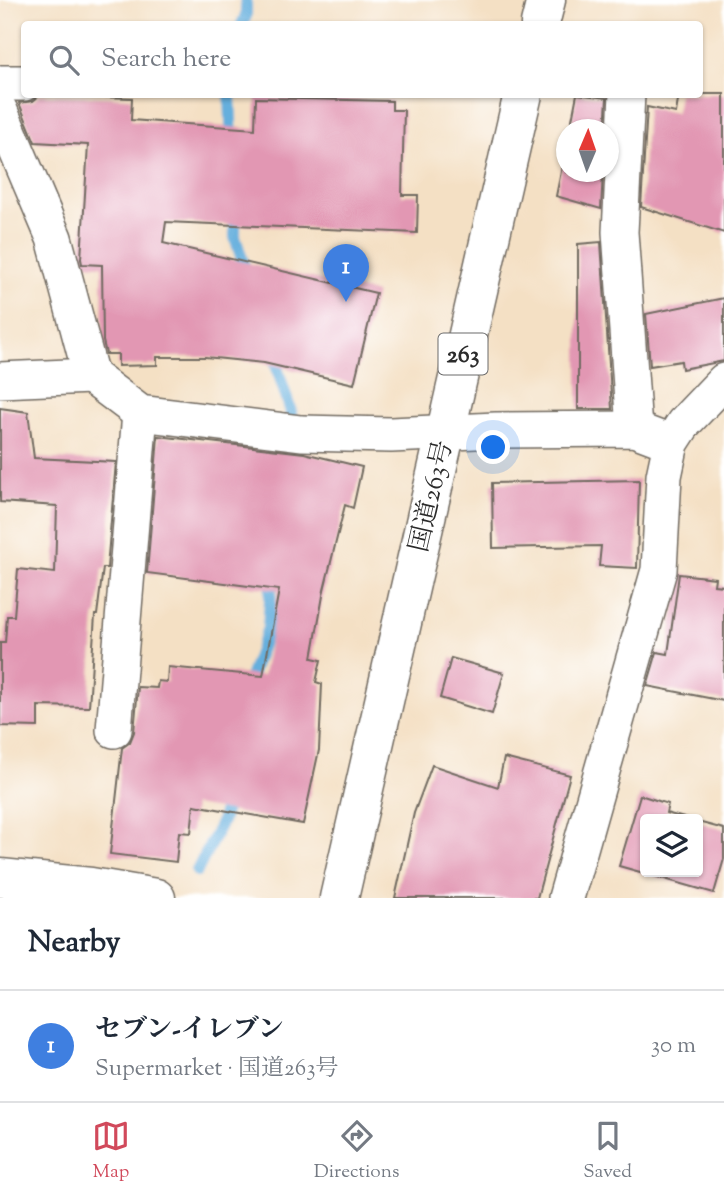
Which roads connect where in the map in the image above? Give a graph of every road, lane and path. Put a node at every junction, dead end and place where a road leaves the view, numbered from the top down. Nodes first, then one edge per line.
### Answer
1 (546, 0) edge
2 (541, 21) edge
3 (0, 83) edge
4 (21, 83) edge
5 (522, 98) edge
6 (627, 98) edge
7 (0, 111) edge
8 (91, 376) junction
9 (0, 380) edge
10 (724, 381) edge
11 (140, 413) junction
12 (634, 429) junction
13 (445, 433) junction
14 (671, 443) junction
15 (114, 730) dead end
16 (0, 878) edge
17 (156, 898) edge
18 (339, 898) edge
19 (566, 898) edge

1 - 2 main road
3 - 4 street
5 - 13 main road, 国道263号 / 263
6 - 12 street
7 - 8 street
8 - 9 street
8 - 11 street
10 - 14 street
11 - 13 street
11 - 15 street
12 - 13 street
12 - 14 street
13 - 18 main road, 国道263号 / 263
14 - 19 street
16 - 17 main road

